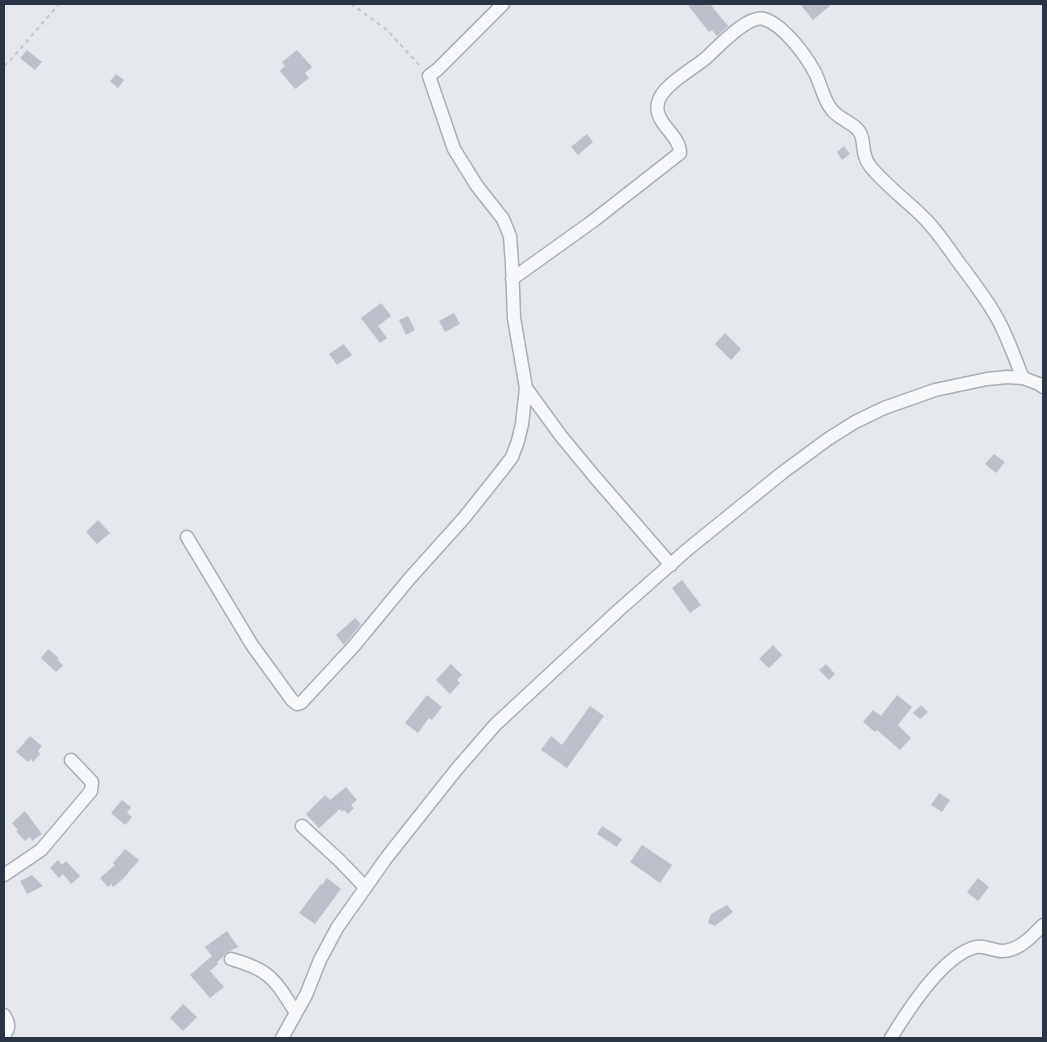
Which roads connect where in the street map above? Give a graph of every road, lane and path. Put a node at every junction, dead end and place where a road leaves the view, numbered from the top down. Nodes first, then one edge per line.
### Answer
1 (59, 4) edge
2 (351, 4) edge
3 (503, 4) edge
4 (4, 66) edge
5 (428, 76) junction
6 (512, 280) junction
7 (1023, 378) junction
8 (1043, 387) edge
9 (526, 388) junction
10 (187, 538) dead end
11 (670, 565) junction
12 (70, 760) dead end
13 (302, 826) dead end
14 (4, 875) edge
15 (365, 887) junction
16 (1043, 925) edge
17 (231, 959) dead end
18 (296, 1013) junction
19 (4, 1015) edge
20 (4, 1035) edge
21 (282, 1038) edge
22 (891, 1038) edge

1 - 4 path
2 - 5 path
3 - 5 street
5 - 6 street
6 - 7 street
6 - 9 street
7 - 8 street
7 - 11 street
9 - 10 street
9 - 11 street
11 - 15 street
12 - 14 street
13 - 15 street
15 - 18 street
16 - 22 street
17 - 18 street
18 - 21 street
19 - 20 street

